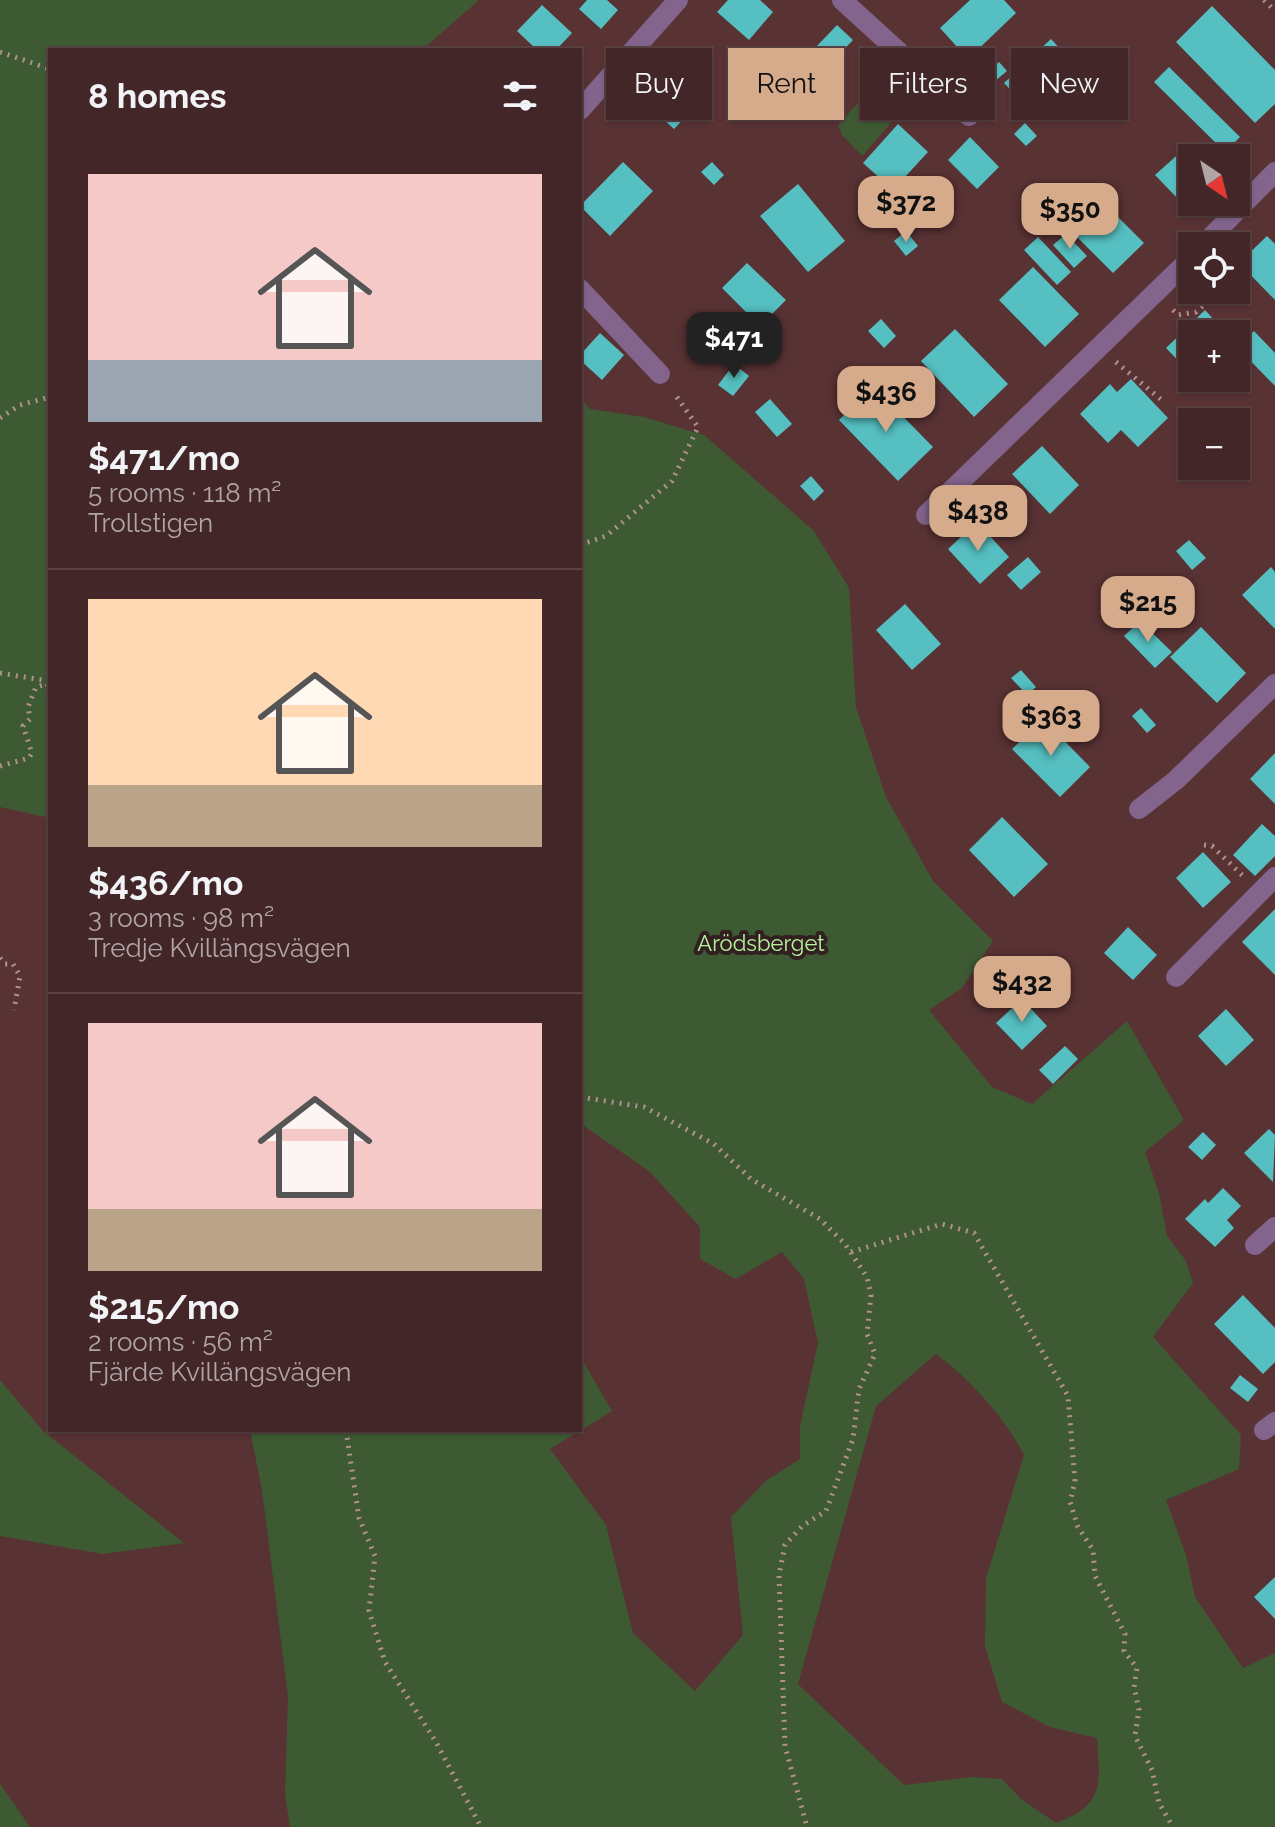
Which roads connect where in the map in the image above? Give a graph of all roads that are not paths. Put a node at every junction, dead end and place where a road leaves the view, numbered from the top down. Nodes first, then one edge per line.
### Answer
1 (678, 0) edge
2 (842, 0) edge
3 (895, 48) edge
4 (582, 108) edge
5 (1275, 172) edge
6 (1216, 232) edge
7 (1178, 271) edge
8 (582, 291) edge
9 (660, 374) road end
10 (926, 515) dead end
11 (1275, 684) edge
12 (1139, 809) dead end
13 (1275, 877) edge
14 (1176, 977) dead end
15 (1275, 1227) edge
16 (1255, 1245) dead end

1 - 4 street
2 - 3 street
5 - 6 street
7 - 10 street
8 - 9 street
11 - 12 street
13 - 14 street
15 - 16 street

